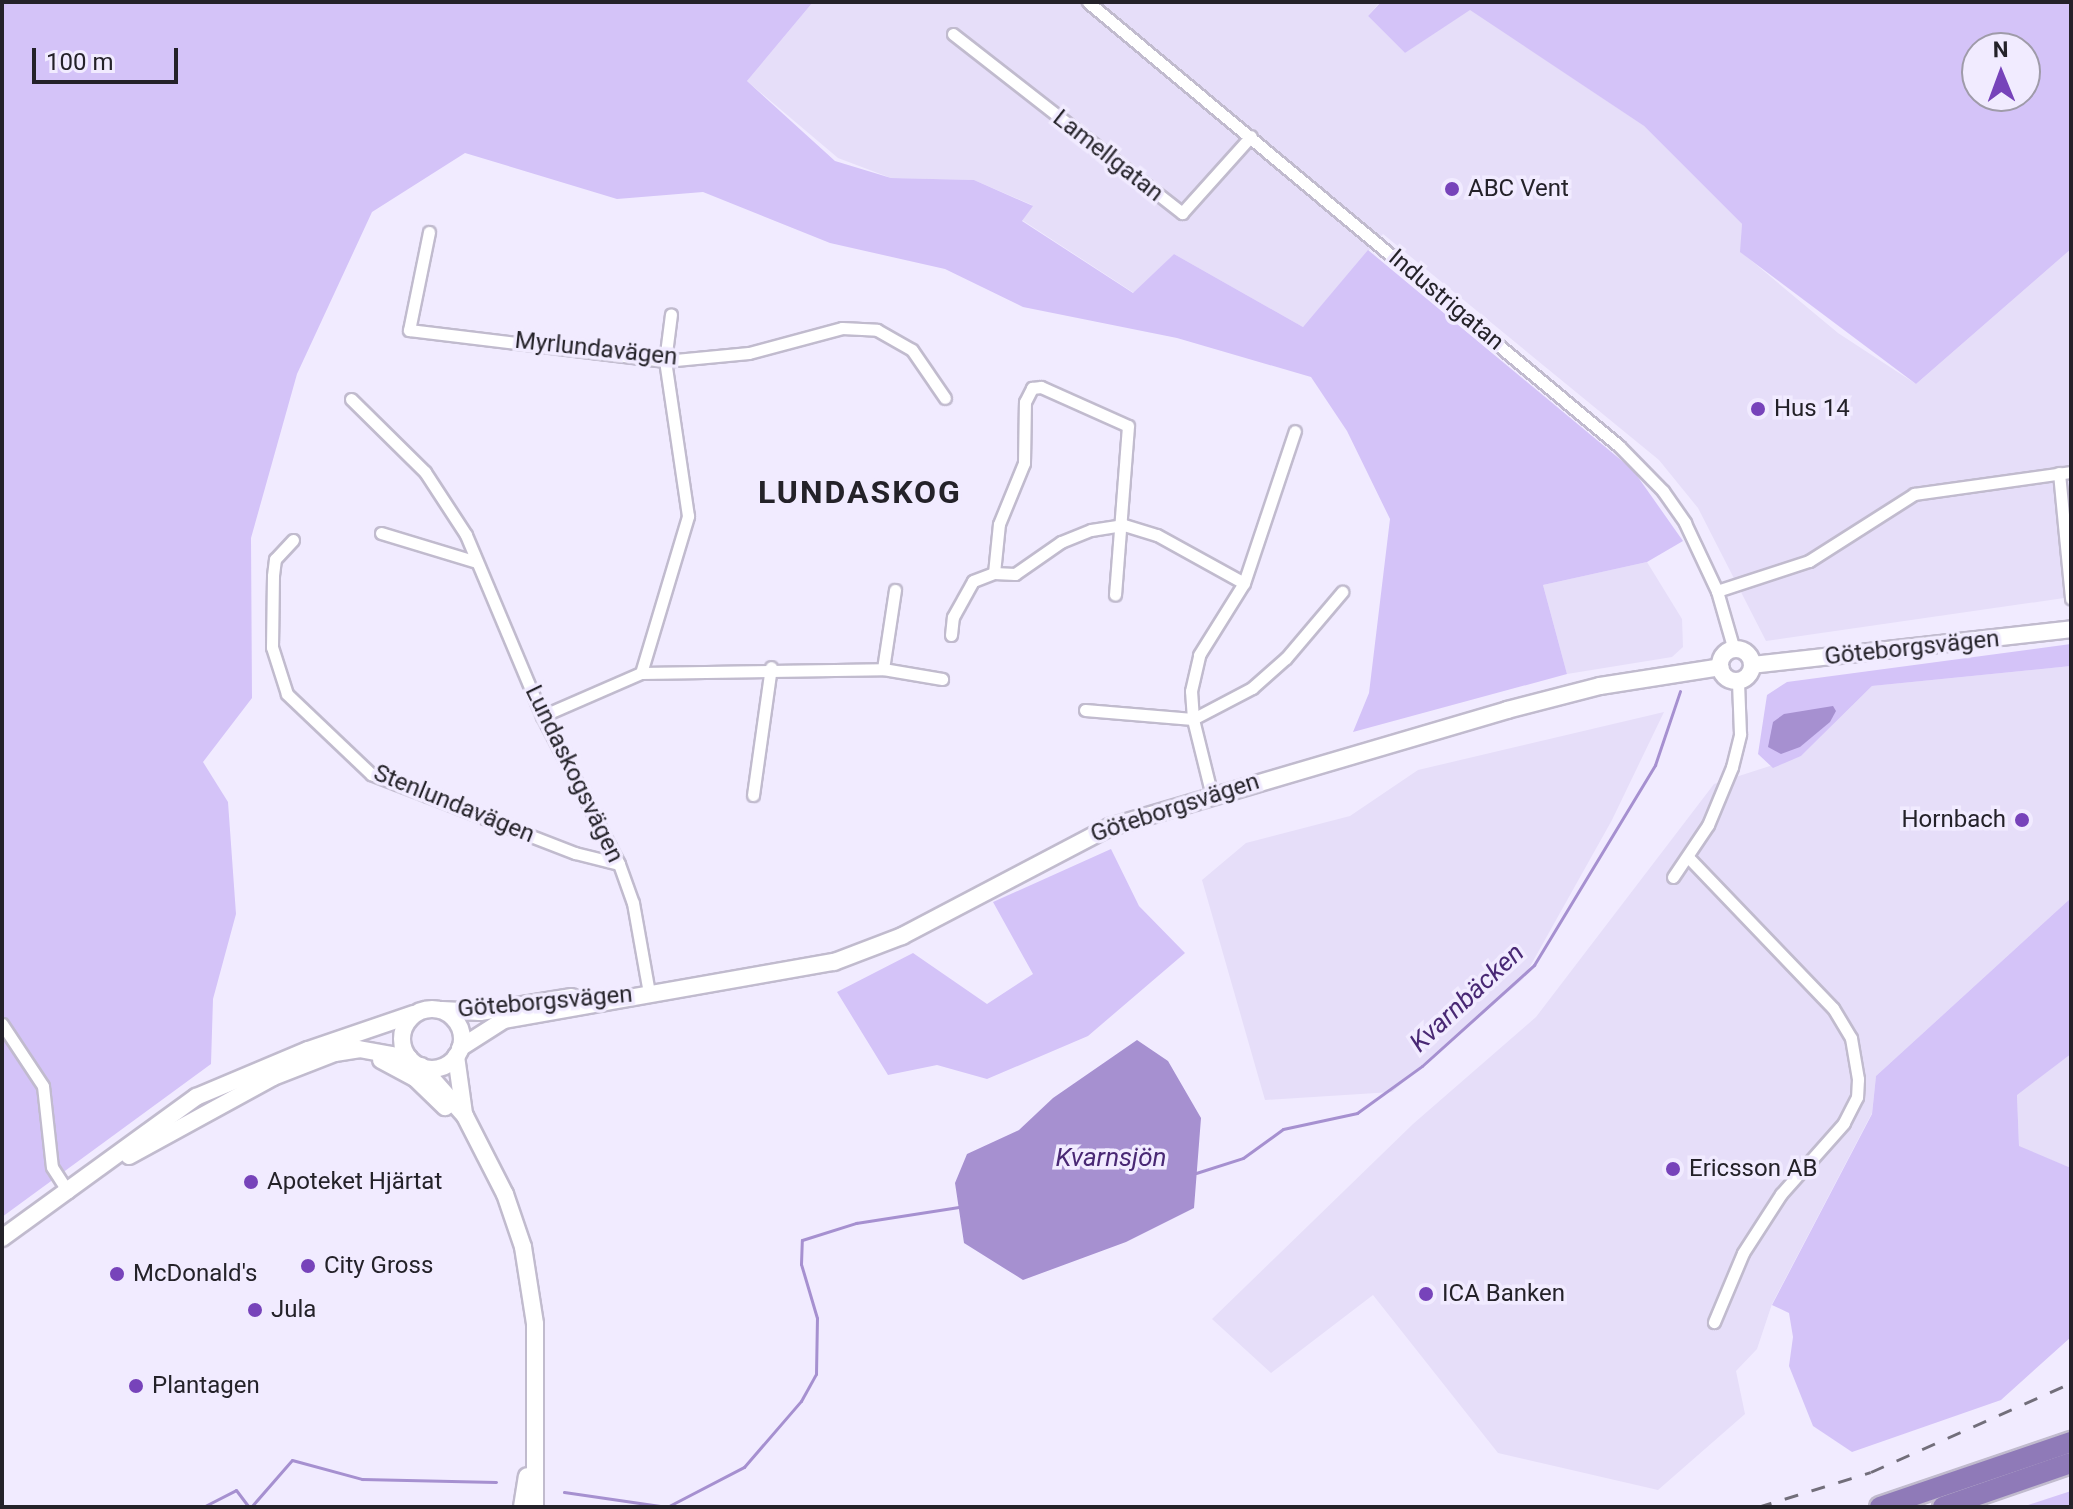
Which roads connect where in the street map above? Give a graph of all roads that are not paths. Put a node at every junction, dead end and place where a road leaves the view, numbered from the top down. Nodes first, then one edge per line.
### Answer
1 (1088, 2) edge
2 (953, 34) dead end
3 (1251, 136) junction
4 (429, 232) dead end
5 (671, 314) dead end
6 (665, 361) junction
7 (945, 398) dead end
8 (351, 399) dead end
9 (1295, 431) dead end
10 (2065, 472) edge
11 (1124, 525) junction
12 (381, 533) dead end
13 (293, 540) dead end
14 (477, 562) junction
15 (994, 573) junction
16 (1244, 583) junction
17 (895, 590) dead end
18 (1717, 591) junction
19 (1342, 592) dead end
20 (1115, 594) dead end
21 (2071, 598) edge
22 (2071, 629) edge
23 (951, 635) dead end
24 (1734, 650) junction
25 (1752, 665) junction
26 (771, 667) junction
27 (1721, 667) junction
28 (883, 669) junction
29 (641, 673) junction
30 (942, 679) dead end
31 (1738, 681) junction
32 (1085, 710) dead end
33 (542, 716) junction
34 (1193, 719) junction
35 (753, 795) dead end
36 (1212, 796) junction
37 (1688, 857) junction
38 (619, 864) junction
39 (1673, 877) dead end
40 (649, 993) junction
41 (442, 1010) junction
42 (414, 1014) junction
43 (2, 1024) edge
44 (458, 1052) junction
45 (320, 1058) junction
46 (415, 1062) junction
47 (254, 1072) junction
48 (465, 1116) junction
49 (159, 1123) junction
50 (181, 1127) junction
51 (476, 1136) junction
52 (72, 1189) junction
53 (2, 1238) edge
54 (1714, 1322) dead end
55 (2071, 1442) edge
56 (533, 1447) junction
57 (2071, 1463) edge
58 (522, 1507) edge
59 (535, 1507) edge
60 (1880, 1507) edge
61 (1943, 1507) edge

1 - 3 street, Industrigatan
2 - 3 street, Lamellgatan
3 - 18 street, Industrigatan
4 - 6 street, Myrlundavägen
5 - 6 street
6 - 7 street, Myrlundavägen
6 - 29 street
8 - 14 street, Lundaskogsvägen
9 - 16 street
10 - 18 street
10 - 21 street
11 - 15 street
11 - 15 street
11 - 16 street
11 - 20 street
12 - 14 street
13 - 38 street, Stenlundavägen
14 - 33 street, Lundaskogsvägen
15 - 23 street
16 - 34 street
17 - 28 street
18 - 24 street, Industrigatan
19 - 34 street
22 - 25 street, Göteborgsvägen
24 - 25 street
24 - 27 street
25 - 31 street
26 - 28 street
26 - 29 street
26 - 35 street
27 - 31 street
27 - 36 street, Göteborgsvägen
28 - 30 street
29 - 33 street
31 - 37 street
32 - 34 street
33 - 38 street, Lundaskogsvägen
34 - 36 street
36 - 40 street, Göteborgsvägen
37 - 39 street
37 - 54 street
38 - 40 street, Lundaskogsvägen
40 - 41 street, Göteborgsvägen
40 - 44 street, Göteborgsvägen
41 - 42 street
41 - 44 street
42 - 46 street
42 - 47 street
43 - 52 street
44 - 46 street
44 - 48 street
45 - 46 street
45 - 50 street
45 - 51 street
46 - 48 street
47 - 49 street
47 - 50 street
48 - 51 street
49 - 50 street
49 - 52 street
50 - 52 street
51 - 56 street
52 - 53 street
55 - 60 highway
56 - 58 street
56 - 59 street
57 - 61 highway

